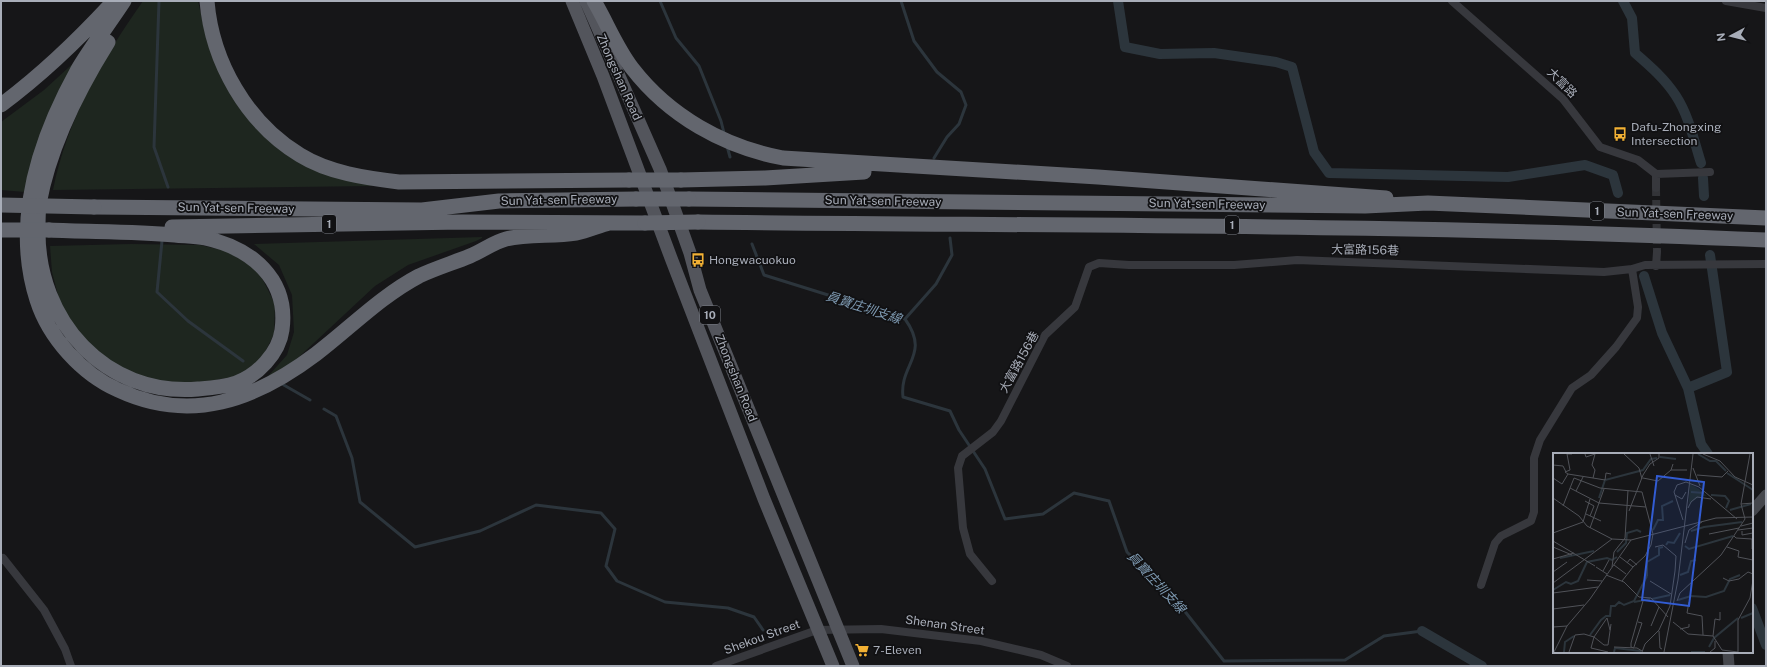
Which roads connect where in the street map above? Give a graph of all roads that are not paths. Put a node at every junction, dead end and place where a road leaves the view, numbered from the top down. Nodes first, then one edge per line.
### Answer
1 (114, 1) edge
2 (124, 1) edge
3 (136, 1) edge
4 (206, 1) edge
5 (572, 1) edge
6 (586, 1) edge
7 (594, 1) edge
8 (1452, 1) edge
9 (1726, 1) edge
10 (1766, 8) edge
11 (1, 105) edge
12 (945, 169) junction
13 (1710, 172) dead end
14 (1656, 174) junction
15 (1656, 188) tunnel mouth
16 (1428, 203) junction
17 (1, 206) edge
18 (1766, 218) edge
19 (609, 223) junction
20 (1, 230) edge
21 (49, 230) junction
22 (1766, 240) edge
23 (1657, 252) tunnel mouth
24 (1766, 264) edge
25 (1656, 266) junction
26 (1632, 269) junction
27 (1766, 495) edge
28 (1753, 509) edge
29 (1, 560) edge
30 (992, 581) dead end
31 (1481, 585) dead end
32 (817, 630) junction
33 (837, 630) junction
34 (1728, 653) edge
35 (71, 666) edge
36 (716, 666) edge
37 (833, 666) edge
38 (853, 666) edge
39 (1067, 666) edge
40 (1729, 666) edge

1 - 11 highway
2 - 19 highway
3 - 21 highway
4 - 12 highway, bridge
5 - 32 main road, Zhongshan Road / 10
6 - 33 main road, Zhongshan Road / 10
7 - 12 highway
8 - 14 street, 大富路
9 - 10 street
12 - 16 highway
13 - 14 street
14 - 15 street
16 - 17 highway, Sun Yat-sen Freeway / 1, bridge
16 - 18 highway, Sun Yat-sen Freeway / 1
19 - 21 highway, Sun Yat-sen Freeway / 1
19 - 22 highway, Sun Yat-sen Freeway / 1, bridge
20 - 21 highway, Sun Yat-sen Freeway / 1, bridge
23 - 25 street
24 - 25 street
25 - 26 street
26 - 30 street, 大富路156巷
26 - 31 street
27 - 28 street
29 - 35 street
32 - 33 street, Shenan Street
32 - 36 street, Shekou Street
32 - 37 main road, Zhongshan Road / 10
33 - 38 main road, Zhongshan Road / 10
33 - 39 street, Shenan Street
34 - 40 street

